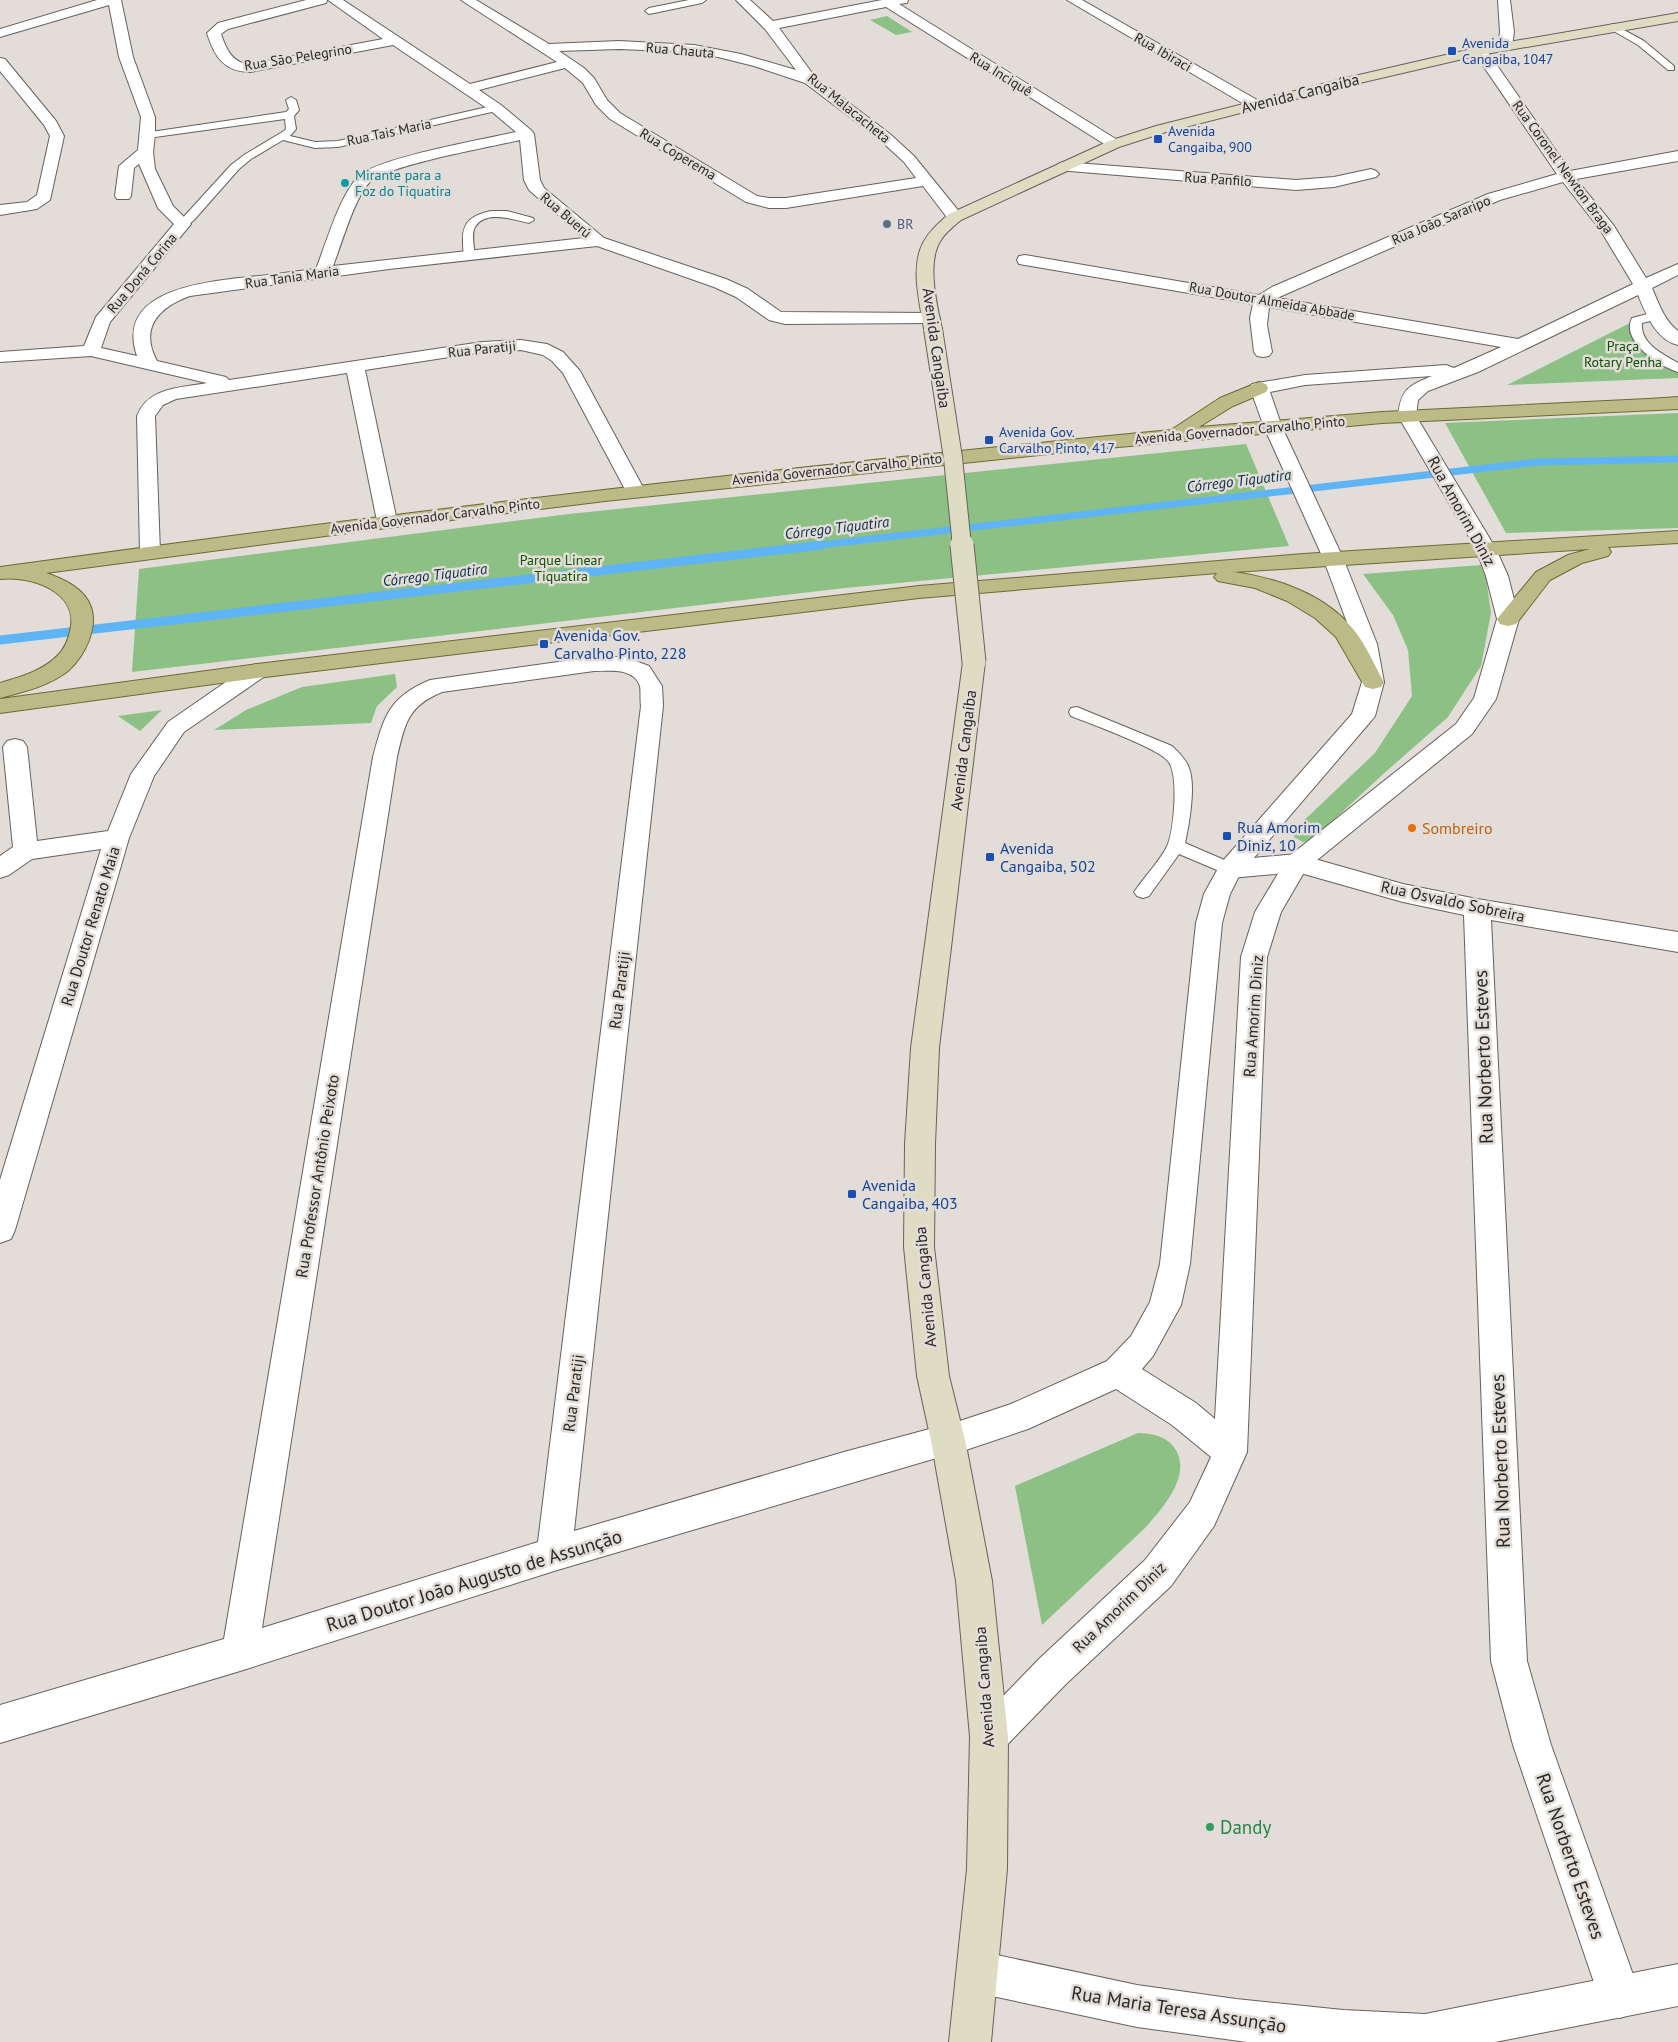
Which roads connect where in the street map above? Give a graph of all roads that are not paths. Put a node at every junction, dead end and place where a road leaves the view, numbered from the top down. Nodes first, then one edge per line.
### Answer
1 (111, 0) edge
2 (115, 0) edge
3 (321, 0) edge
4 (334, 0) edge
5 (467, 0) edge
6 (656, 0) edge
7 (702, 0) edge
8 (742, 0) edge
9 (1073, 0) edge
10 (1504, 0) edge
11 (895, 1) edge
12 (649, 11) dead end
13 (668, 11) junction
14 (1678, 17) edge
15 (0, 21) edge
16 (770, 26) junction
17 (1613, 27) junction
18 (6, 31) edge
19 (394, 41) junction
20 (1504, 46) junction
21 (546, 48) junction
22 (1480, 51) junction
23 (0, 62) edge
24 (568, 63) junction
25 (1671, 68) dead end
26 (810, 80) junction
27 (468, 89) junction
28 (292, 100) dead end
29 (1254, 104) junction
30 (496, 108) junction
31 (289, 115) junction
32 (527, 134) junction
33 (148, 135) junction
34 (282, 137) junction
35 (1114, 144) junction
36 (145, 152) junction
37 (1678, 156) edge
38 (1063, 167) junction
39 (1371, 174) dead end
40 (1566, 176) junction
41 (927, 181) junction
42 (123, 196) dead end
43 (0, 210) edge
44 (955, 217) junction
45 (528, 220) dead end
46 (183, 224) junction
47 (598, 241) junction
48 (469, 256) junction
49 (1025, 260) dead end
50 (1678, 269) edge
51 (324, 272) junction
52 (1642, 285) junction
53 (1264, 300) junction
54 (1655, 316) junction
55 (932, 324) junction
56 (1678, 340) edge
57 (1520, 345) junction
58 (90, 351) junction
59 (1263, 352) dead end
60 (0, 357) edge
61 (151, 366) junction
62 (355, 367) junction
63 (1472, 368) junction
64 (1678, 368) edge
65 (250, 383) junction
66 (1259, 388) junction
67 (1678, 403) edge
68 (1412, 424) junction
69 (1273, 427) junction
70 (1176, 435) junction
71 (635, 491) junction
72 (387, 521) junction
73 (1678, 537) edge
74 (1657, 538) junction
75 (1482, 543) junction
76 (1329, 549) junction
77 (150, 552) junction
78 (1182, 571) junction
79 (6, 572) edge
80 (1508, 619) junction
81 (257, 671) junction
82 (1373, 682) junction
83 (0, 691) edge
84 (406, 703) joint
85 (0, 706) edge
86 (1077, 712) dead end
87 (14, 747) dead end
88 (117, 838) junction
89 (1176, 846) junction
90 (26, 851) junction
91 (1297, 863) junction
92 (0, 869) edge
93 (1230, 869) junction
94 (1143, 892) dead end
95 (1477, 908) junction
96 (1678, 942) edge
97 (0, 1230) edge
98 (1118, 1372) junction
99 (948, 1440) junction
100 (1230, 1452) junction
101 (554, 1554) junction
102 (240, 1653) junction
103 (0, 1724) edge
104 (989, 1737) junction
105 (978, 1972) junction
106 (1678, 1985) edge
107 (1620, 1997) junction
108 (1432, 2039) edge
109 (970, 2042) edge

1 - 18 street
2 - 33 street, Rua Doná Corina
3 - 19 street, Rua São Pelegrino
4 - 19 street
5 - 21 street, Rua Coperema
6 - 13 lane
7 - 13 lane
8 - 16 street, Rua Malacacheta
9 - 29 street, Rua Ibiraci
10 - 20 street
11 - 16 street
11 - 35 street, Rua Inciquê
12 - 13 lane
14 - 17 main road, Avenida Cangaíba
15 - 18 street
16 - 26 street, Rua Malacacheta
17 - 20 main road, Avenida Cangaíba
17 - 25 lane
19 - 27 street
20 - 22 main road, Avenida Cangaíba
21 - 24 street, Rua Coperema
21 - 26 street, Rua Chauta
22 - 29 main road, Avenida Cangaíba
22 - 40 street, Rua Coronel Newton Braga
23 - 43 street
24 - 27 street
24 - 41 street, Rua Coperema
26 - 41 street, Rua Malacacheta
27 - 30 street
28 - 31 lane
29 - 35 main road, Avenida Cangaíba
30 - 32 street
30 - 34 lane, Rua Tais Maria
31 - 33 lane
31 - 34 lane
32 - 47 street, Rua Buerú
32 - 51 street, Rua Tais Maria
33 - 36 street, Rua Doná Corina
34 - 46 lane
35 - 38 main road, Avenida Cangaíba
36 - 42 street
36 - 46 street, Rua Doná Corina
37 - 40 street, Rua João Sararipo
38 - 39 street, Rua Panfilo
38 - 44 main road, Avenida Cangaíba
40 - 52 street, Rua Coronel Newton Braga
40 - 53 street, Rua João Sararipo
41 - 44 street, Rua Malacacheta
44 - 55 main road, Avenida Cangaíba
45 - 48 lane
46 - 58 street, Rua Doná Corina
47 - 48 street, Rua Tania Maria
47 - 55 street, Rua Buerú
48 - 51 street, Rua Tania Maria
49 - 53 street, Rua Doutor Almeida Abbade
50 - 52 street
51 - 61 street, Rua Tania Maria
52 - 54 street, Rua Coronel Newton Braga
52 - 57 street
53 - 57 street, Rua Doutor Almeida Abbade
53 - 59 street
54 - 56 street, Rua Coronel Newton Braga
54 - 64 lane
55 - 99 main road, Avenida Cangaíba, bridge
57 - 63 street
58 - 60 street
58 - 61 street
61 - 65 street
62 - 65 street, Rua Paratiji
62 - 71 street, Rua Paratiji
62 - 72 street
63 - 66 street
63 - 68 street
65 - 77 street
66 - 69 street
66 - 70 main road
67 - 68 main road, Avenida Governador Carvalho Pinto
68 - 69 main road, Avenida Governador Carvalho Pinto
68 - 75 street, Rua Amorim Diniz
69 - 70 main road, Avenida Governador Carvalho Pinto
69 - 76 street
70 - 71 main road, Avenida Governador Carvalho Pinto
71 - 72 main road, Avenida Governador Carvalho Pinto
72 - 77 main road, Avenida Governador Carvalho Pinto
73 - 74 main road
74 - 75 main road
74 - 80 main road
75 - 76 main road
75 - 80 street, Rua Amorim Diniz
76 - 78 main road
76 - 82 street
77 - 79 main road, Avenida Governador Carvalho Pinto
78 - 81 main road
78 - 82 main road
79 - 83 main road
80 - 91 street, Rua Amorim Diniz
81 - 85 main road
81 - 88 street, Rua Doutor Renato Maia
82 - 93 street
84 - 101 street, Rua Paratiji
84 - 102 street, Rua Professor Antônio Peixoto
86 - 89 lane
87 - 90 street
88 - 90 street
88 - 97 street, Rua Doutor Renato Maia
89 - 93 lane
89 - 94 lane
90 - 92 street
91 - 93 street, Rua Osvaldo Sobreira
91 - 95 street, Rua Osvaldo Sobreira
91 - 100 street, Rua Amorim Diniz
93 - 98 street
95 - 96 street, Rua Osvaldo Sobreira
95 - 107 street, Rua Norberto Esteves
98 - 99 street
98 - 100 street
99 - 101 street, Rua Doutor João Augusto de Assunção
99 - 104 main road, Avenida Cangaíba
100 - 104 street, Rua Amorim Diniz
101 - 102 street, Rua Doutor João Augusto de Assunção
102 - 103 street, Rua Doutor João Augusto de Assunção
104 - 105 main road, Avenida Cangaíba
105 - 108 street, Rua Maria Teresa Assunção
105 - 109 main road, Avenida Cangaíba
106 - 107 street, Rua Maria Teresa Assunção
107 - 108 street, Rua Maria Teresa Assunção

